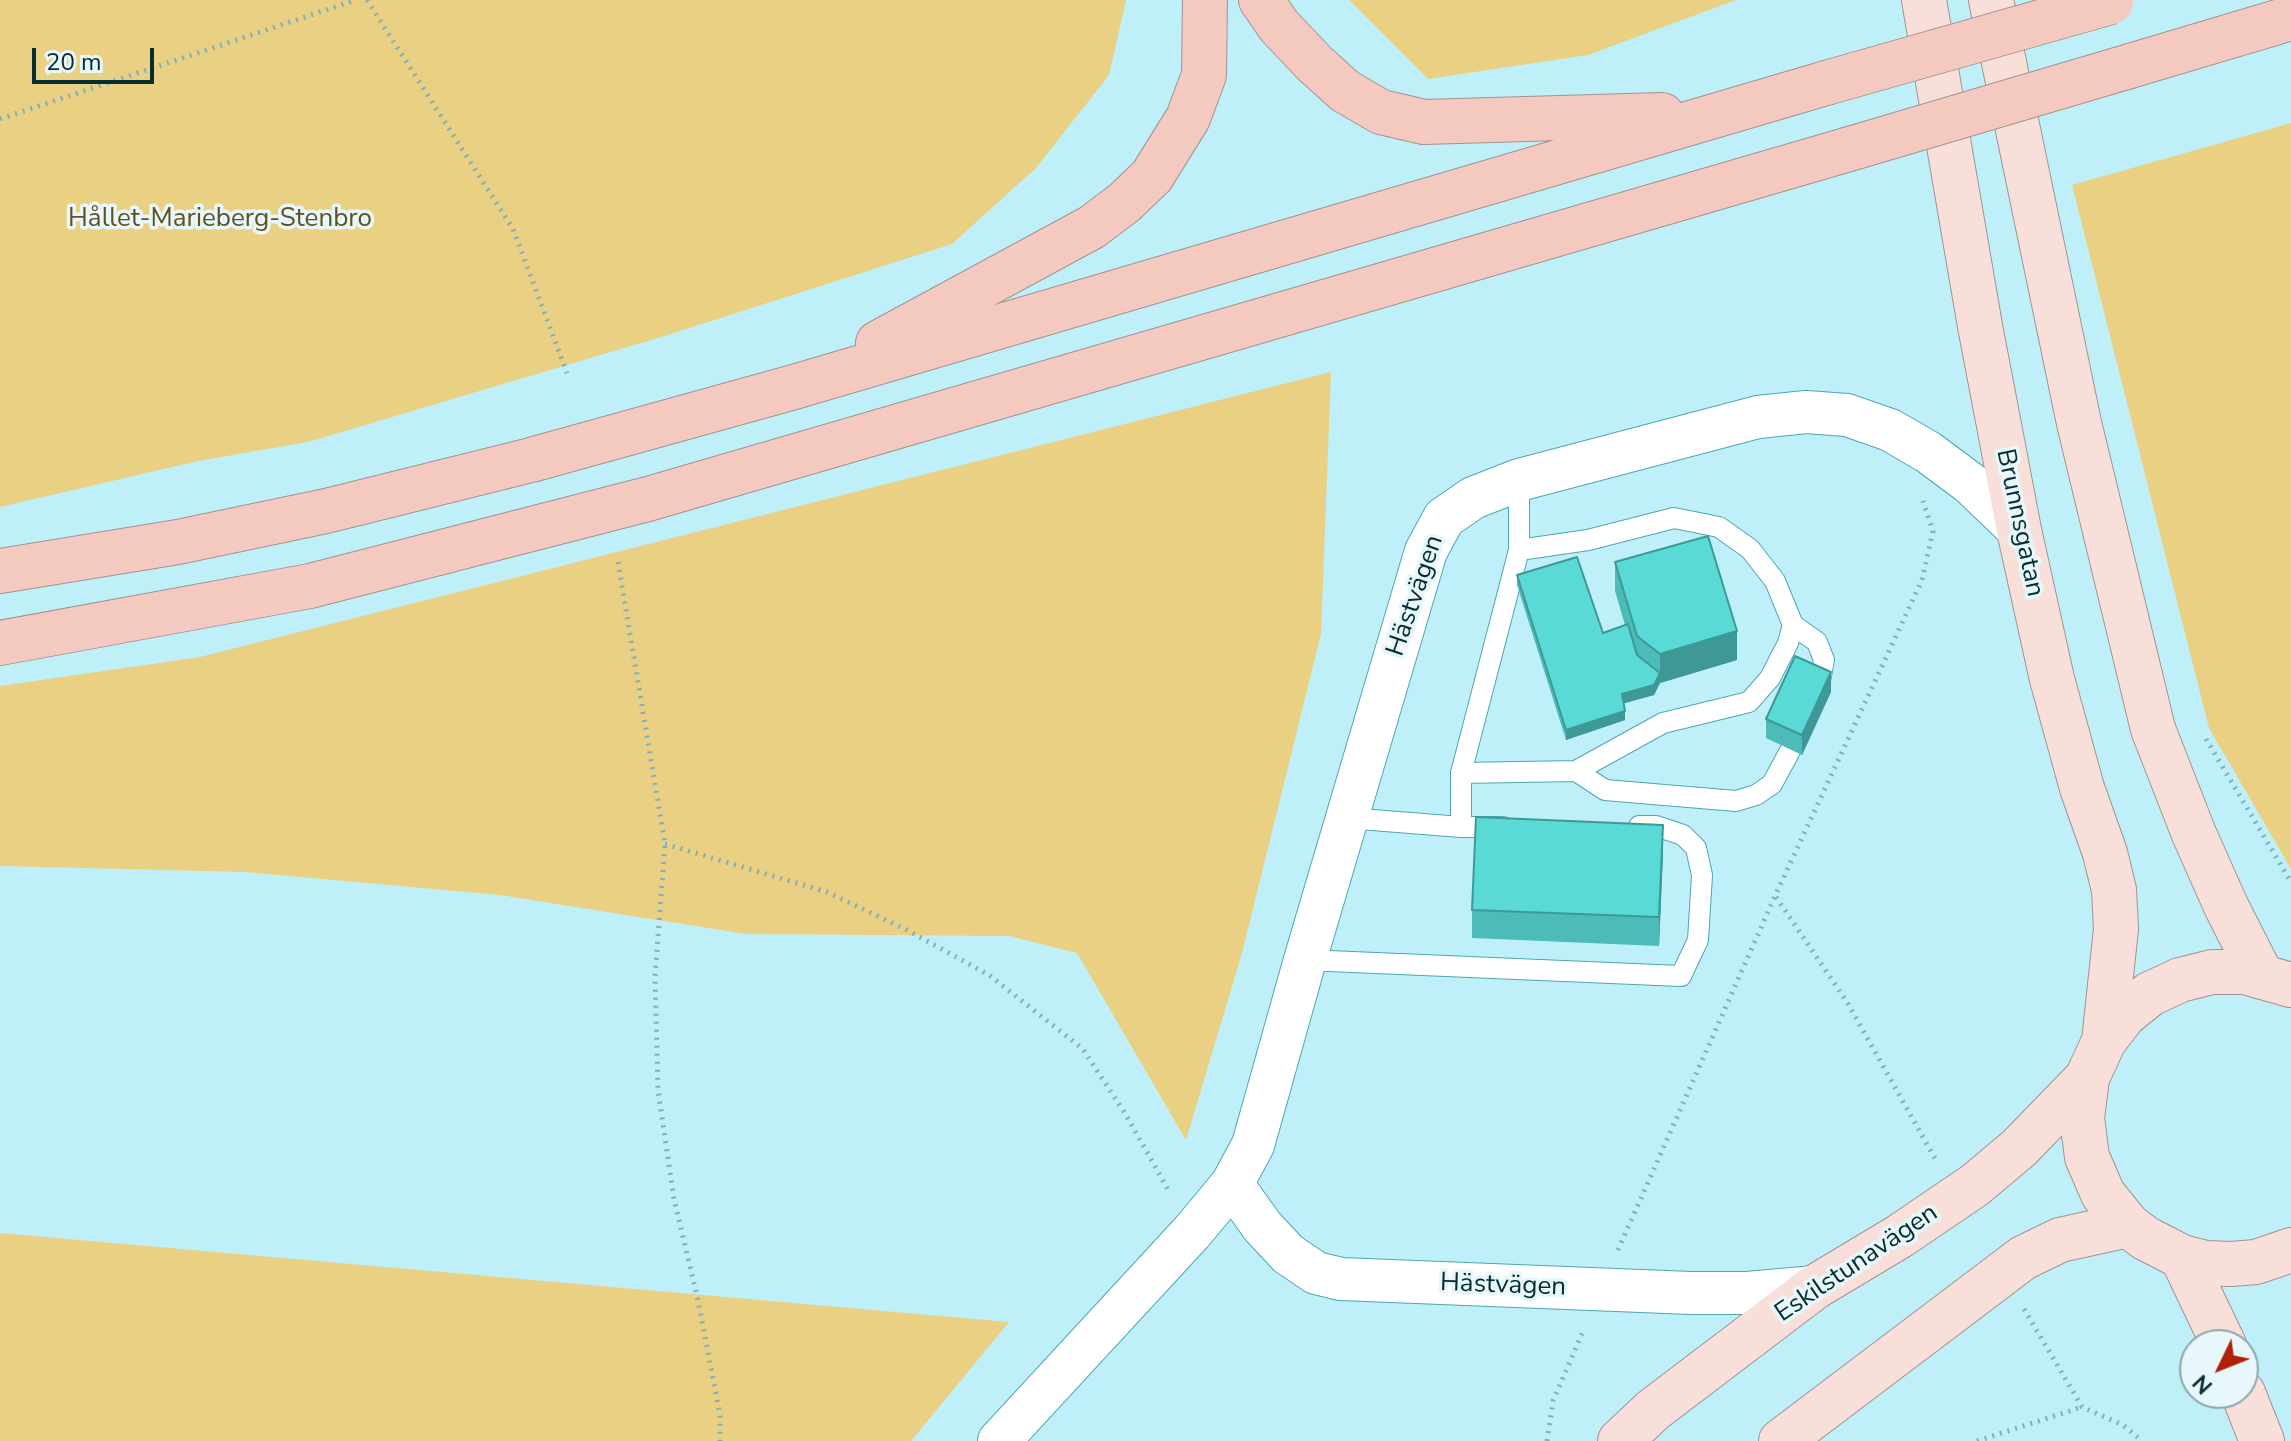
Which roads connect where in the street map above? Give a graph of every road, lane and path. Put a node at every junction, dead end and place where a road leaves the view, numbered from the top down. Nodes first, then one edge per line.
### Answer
1 (356, 0) edge
2 (367, 0) edge
3 (1205, 0) edge
4 (1261, 0) edge
5 (1924, 0) edge
6 (1991, 0) edge
7 (2113, 1) edge
8 (2291, 18) edge
9 (1724, 113) junction
10 (0, 119) edge
11 (567, 373) dead end
12 (794, 387) junction
13 (1928, 452) junction
14 (1519, 480) junction
15 (2019, 530) junction
16 (1519, 550) junction
17 (618, 562) dead end
18 (0, 571) edge
19 (1793, 625) junction
20 (0, 643) edge
21 (1819, 686) edge
22 (1791, 749) edge
23 (1576, 771) junction
24 (1461, 773) junction
25 (1347, 818) junction
26 (1626, 826) edge
27 (1461, 827) junction
28 (1521, 827) edge
29 (665, 844) junction
30 (1775, 896) junction
31 (1305, 960) junction
32 (2276, 980) edge
33 (2095, 1060) junction
34 (1939, 1166) dead end
35 (1232, 1184) junction
36 (2128, 1225) junction
37 (1192, 1232) junction
38 (2291, 1250) edge
39 (2182, 1257) junction
40 (1815, 1287) junction
41 (1601, 1290) junction
42 (2023, 1307) dead end
43 (2216, 1329) edge
44 (2082, 1407) junction
45 (2249, 1409) edge
46 (720, 1441) edge
47 (999, 1441) edge
48 (1547, 1441) edge
49 (1620, 1441) edge
50 (1781, 1441) edge
51 (1977, 1441) edge
52 (2142, 1441) edge
53 (2262, 1441) edge

1 - 10 path
2 - 11 path
3 - 12 highway
4 - 9 highway
5 - 15 main road, Brunnsgatan
6 - 32 main road
7 - 9 highway, bridge
8 - 20 highway, bridge
9 - 12 highway
12 - 18 highway
13 - 14 street, Hästvägen
13 - 15 street, Hästvägen
13 - 30 path
14 - 16 lane
14 - 25 street, Hästvägen
15 - 33 main road, Brunnsgatan
16 - 19 lane
16 - 24 lane
17 - 29 path
19 - 21 lane
19 - 23 lane
22 - 23 lane
23 - 24 lane
24 - 27 lane
25 - 27 lane
25 - 31 street, Hästvägen
26 - 31 lane
27 - 28 lane
29 - 37 path
29 - 46 path
30 - 34 path
30 - 41 path
31 - 35 street, Hästvägen
32 - 33 main road, Eskilstunavägen
33 - 36 main road, Brunnsgatan
33 - 40 main road, Eskilstunavägen
35 - 37 street, Hästvägen
35 - 41 street, Hästvägen
36 - 39 main road, Brunnsgatan
36 - 50 main road
37 - 47 street, Hästvägen
38 - 39 main road, Brunnsgatan
39 - 43 main road
40 - 41 street, Hästvägen
40 - 49 main road, Eskilstunavägen
41 - 48 path
42 - 44 path
44 - 51 path
44 - 52 path
45 - 53 main road

